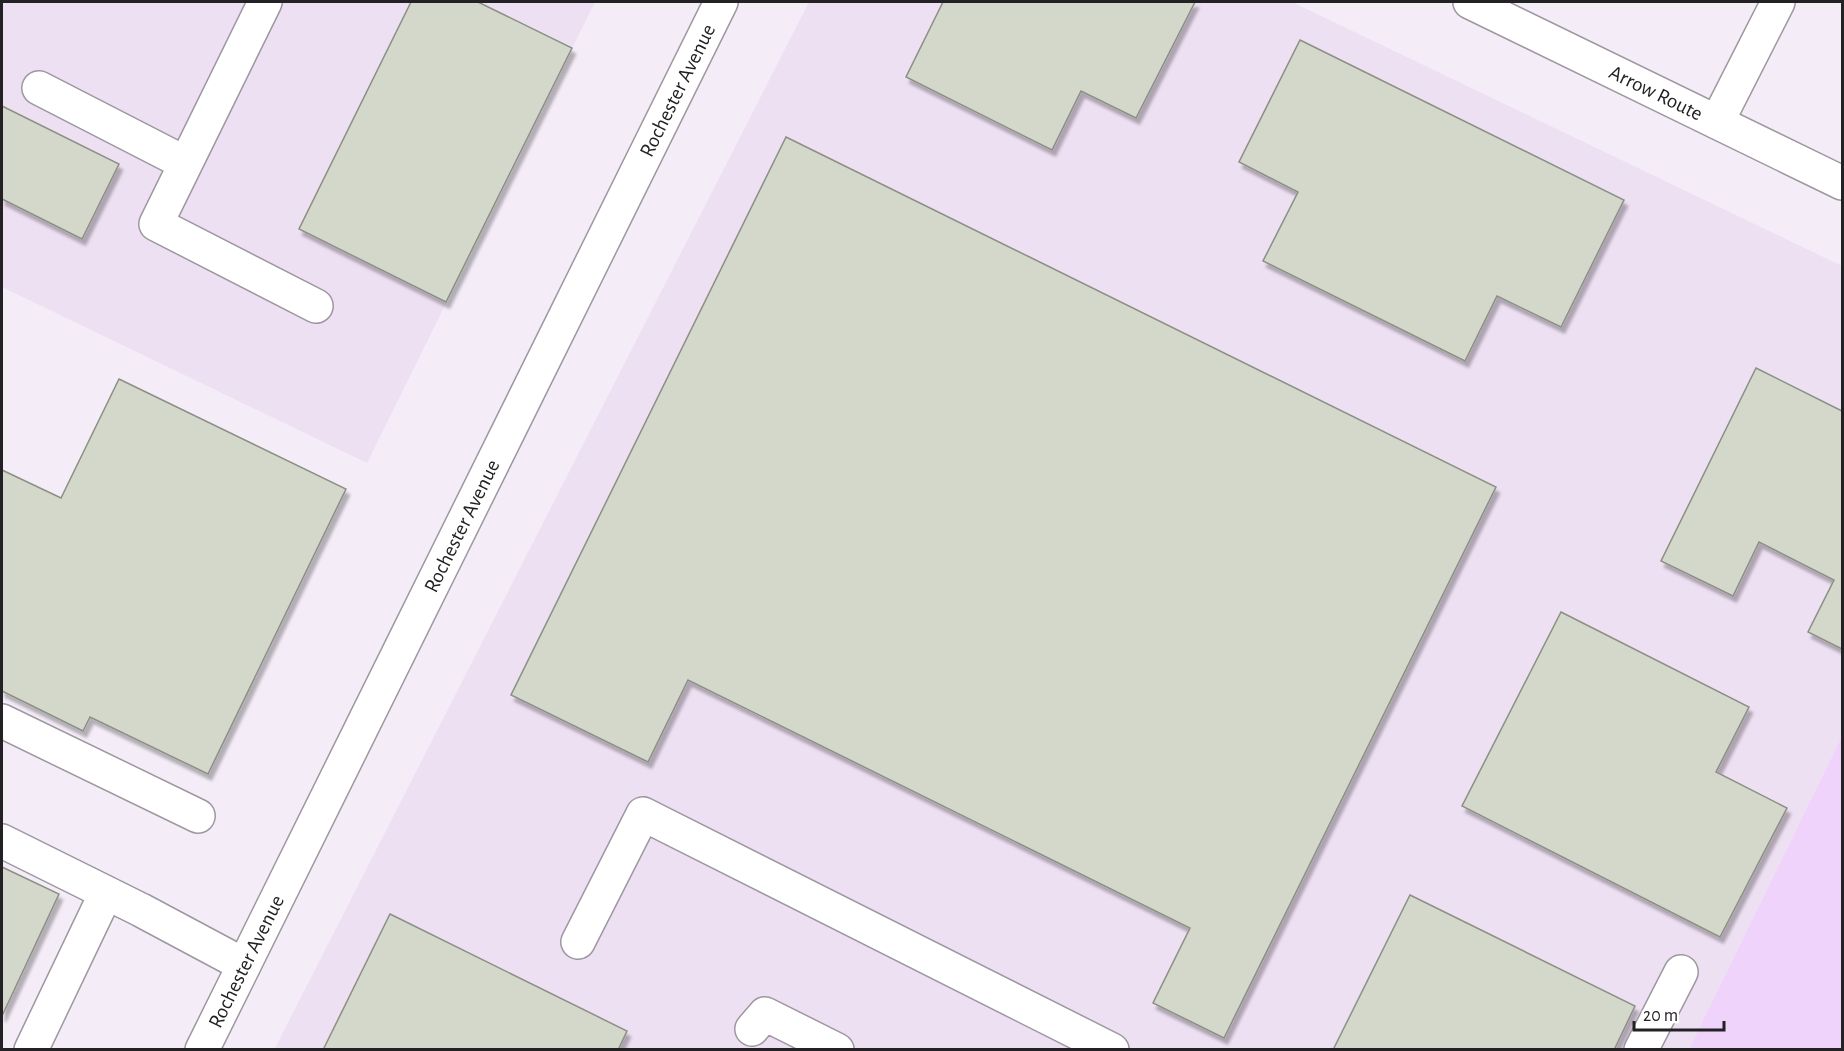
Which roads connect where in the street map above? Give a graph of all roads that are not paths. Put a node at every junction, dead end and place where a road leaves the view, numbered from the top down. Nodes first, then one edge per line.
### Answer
1 (265, 2) edge
2 (721, 2) edge
3 (1470, 2) edge
4 (1778, 2) edge
5 (39, 88) dead end
6 (1718, 122) junction
7 (185, 163) junction
8 (1842, 183) edge
9 (316, 306) dead end
10 (2, 721) edge
11 (198, 816) dead end
12 (2, 841) edge
13 (106, 893) junction
14 (578, 942) dead end
15 (244, 965) junction
16 (1681, 972) dead end
17 (752, 1029) dead end
18 (31, 1050) edge
19 (202, 1050) edge
20 (837, 1050) edge
21 (1112, 1050) edge
22 (1641, 1050) edge

1 - 7 main road
2 - 15 main road, Rochester Avenue
3 - 6 main road, Arrow Route
4 - 6 main road
5 - 7 main road
6 - 8 main road, Arrow Route
7 - 9 main road
10 - 11 main road
12 - 13 main road
13 - 15 main road
13 - 18 main road
14 - 21 main road
15 - 19 main road, Rochester Avenue
16 - 22 main road
17 - 20 main road

